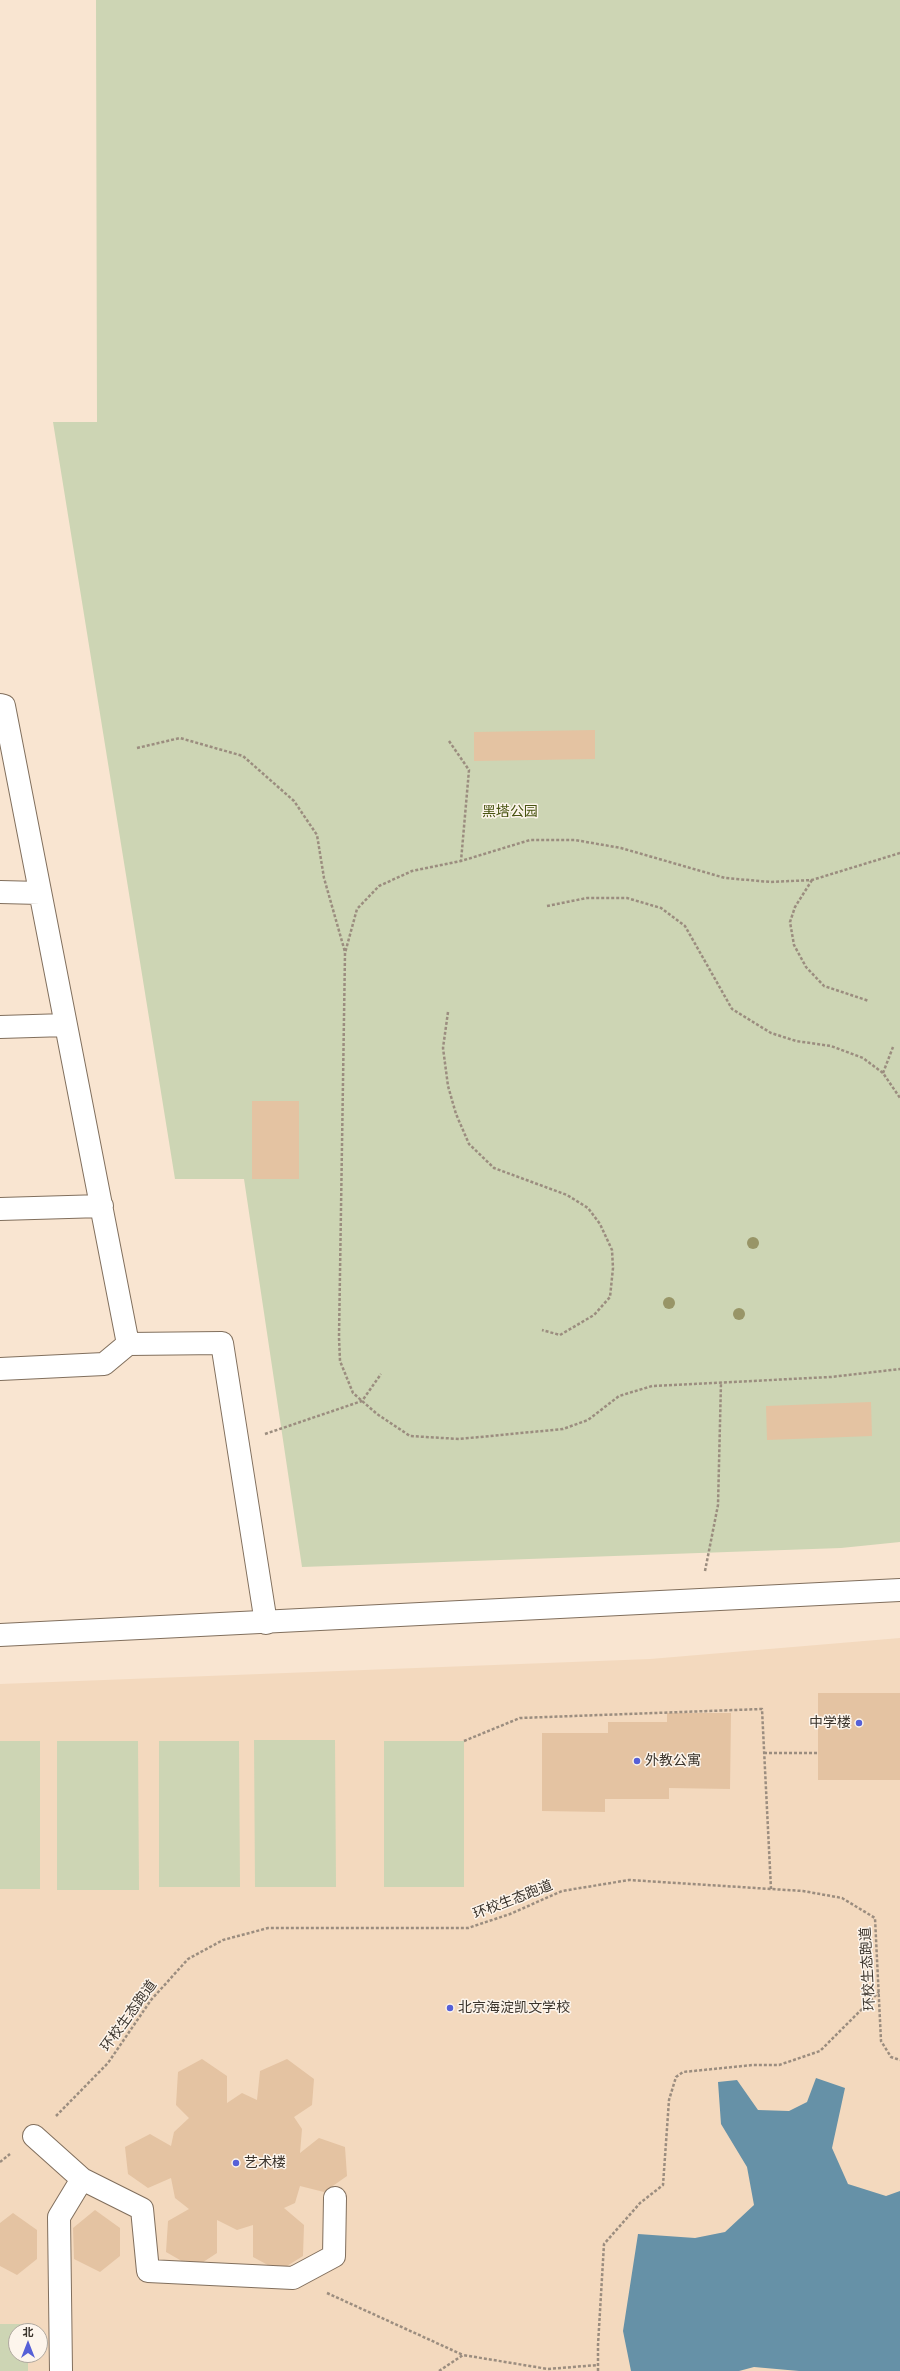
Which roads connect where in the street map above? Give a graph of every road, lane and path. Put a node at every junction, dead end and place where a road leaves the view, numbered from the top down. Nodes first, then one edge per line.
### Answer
1 (0, 705) edge
2 (449, 741) dead end
3 (137, 748) dead end
4 (900, 852) edge
5 (461, 861) junction
6 (812, 880) junction
7 (0, 892) edge
8 (40, 893) junction
9 (547, 906) dead end
10 (345, 953) junction
11 (869, 1001) dead end
12 (448, 1012) dead end
13 (66, 1025) junction
14 (0, 1028) edge
15 (893, 1047) dead end
16 (883, 1073) junction
17 (900, 1098) edge
18 (102, 1206) junction
19 (0, 1209) edge
20 (542, 1330) dead end
21 (128, 1344) junction
22 (0, 1369) edge
23 (900, 1369) edge
24 (381, 1374) dead end
25 (721, 1382) junction
26 (362, 1401) junction
27 (238, 1442) junction
28 (900, 1590) edge
29 (699, 1601) junction
30 (266, 1623) junction
31 (0, 1635) edge
32 (464, 1741) dead end
33 (764, 1753) junction
34 (818, 1753) dead end
35 (771, 1889) junction
36 (879, 1992) junction
37 (900, 2060) edge
38 (34, 2136) junction
39 (0, 2162) edge
40 (82, 2179) junction
41 (335, 2198) dead end
42 (294, 2278) junction
43 (463, 2355) junction
44 (598, 2366) junction
45 (61, 2371) edge
46 (439, 2371) edge
47 (598, 2371) edge

1 - 8 street
2 - 5 path
3 - 10 path
4 - 6 path
5 - 6 path
5 - 10 path
6 - 11 path
7 - 8 street
8 - 13 street
9 - 16 path
10 - 26 path
12 - 20 path
13 - 14 street
13 - 18 street
15 - 16 path
16 - 17 path
18 - 19 street
18 - 21 street
21 - 22 street
21 - 27 street
23 - 25 path
24 - 26 path
25 - 26 path
25 - 29 path
26 - 27 path
27 - 30 street
28 - 29 street
29 - 30 street
30 - 31 street
32 - 33 path
33 - 34 path
33 - 35 path
35 - 36 path, 环校生态跑道
35 - 38 path, 环校生态跑道
36 - 37 path, 环校生态跑道
36 - 44 path
38 - 39 path, 环校生态跑道
38 - 40 street
40 - 42 street
40 - 45 street
41 - 42 street
42 - 43 path
43 - 44 path
43 - 46 path
44 - 47 path

